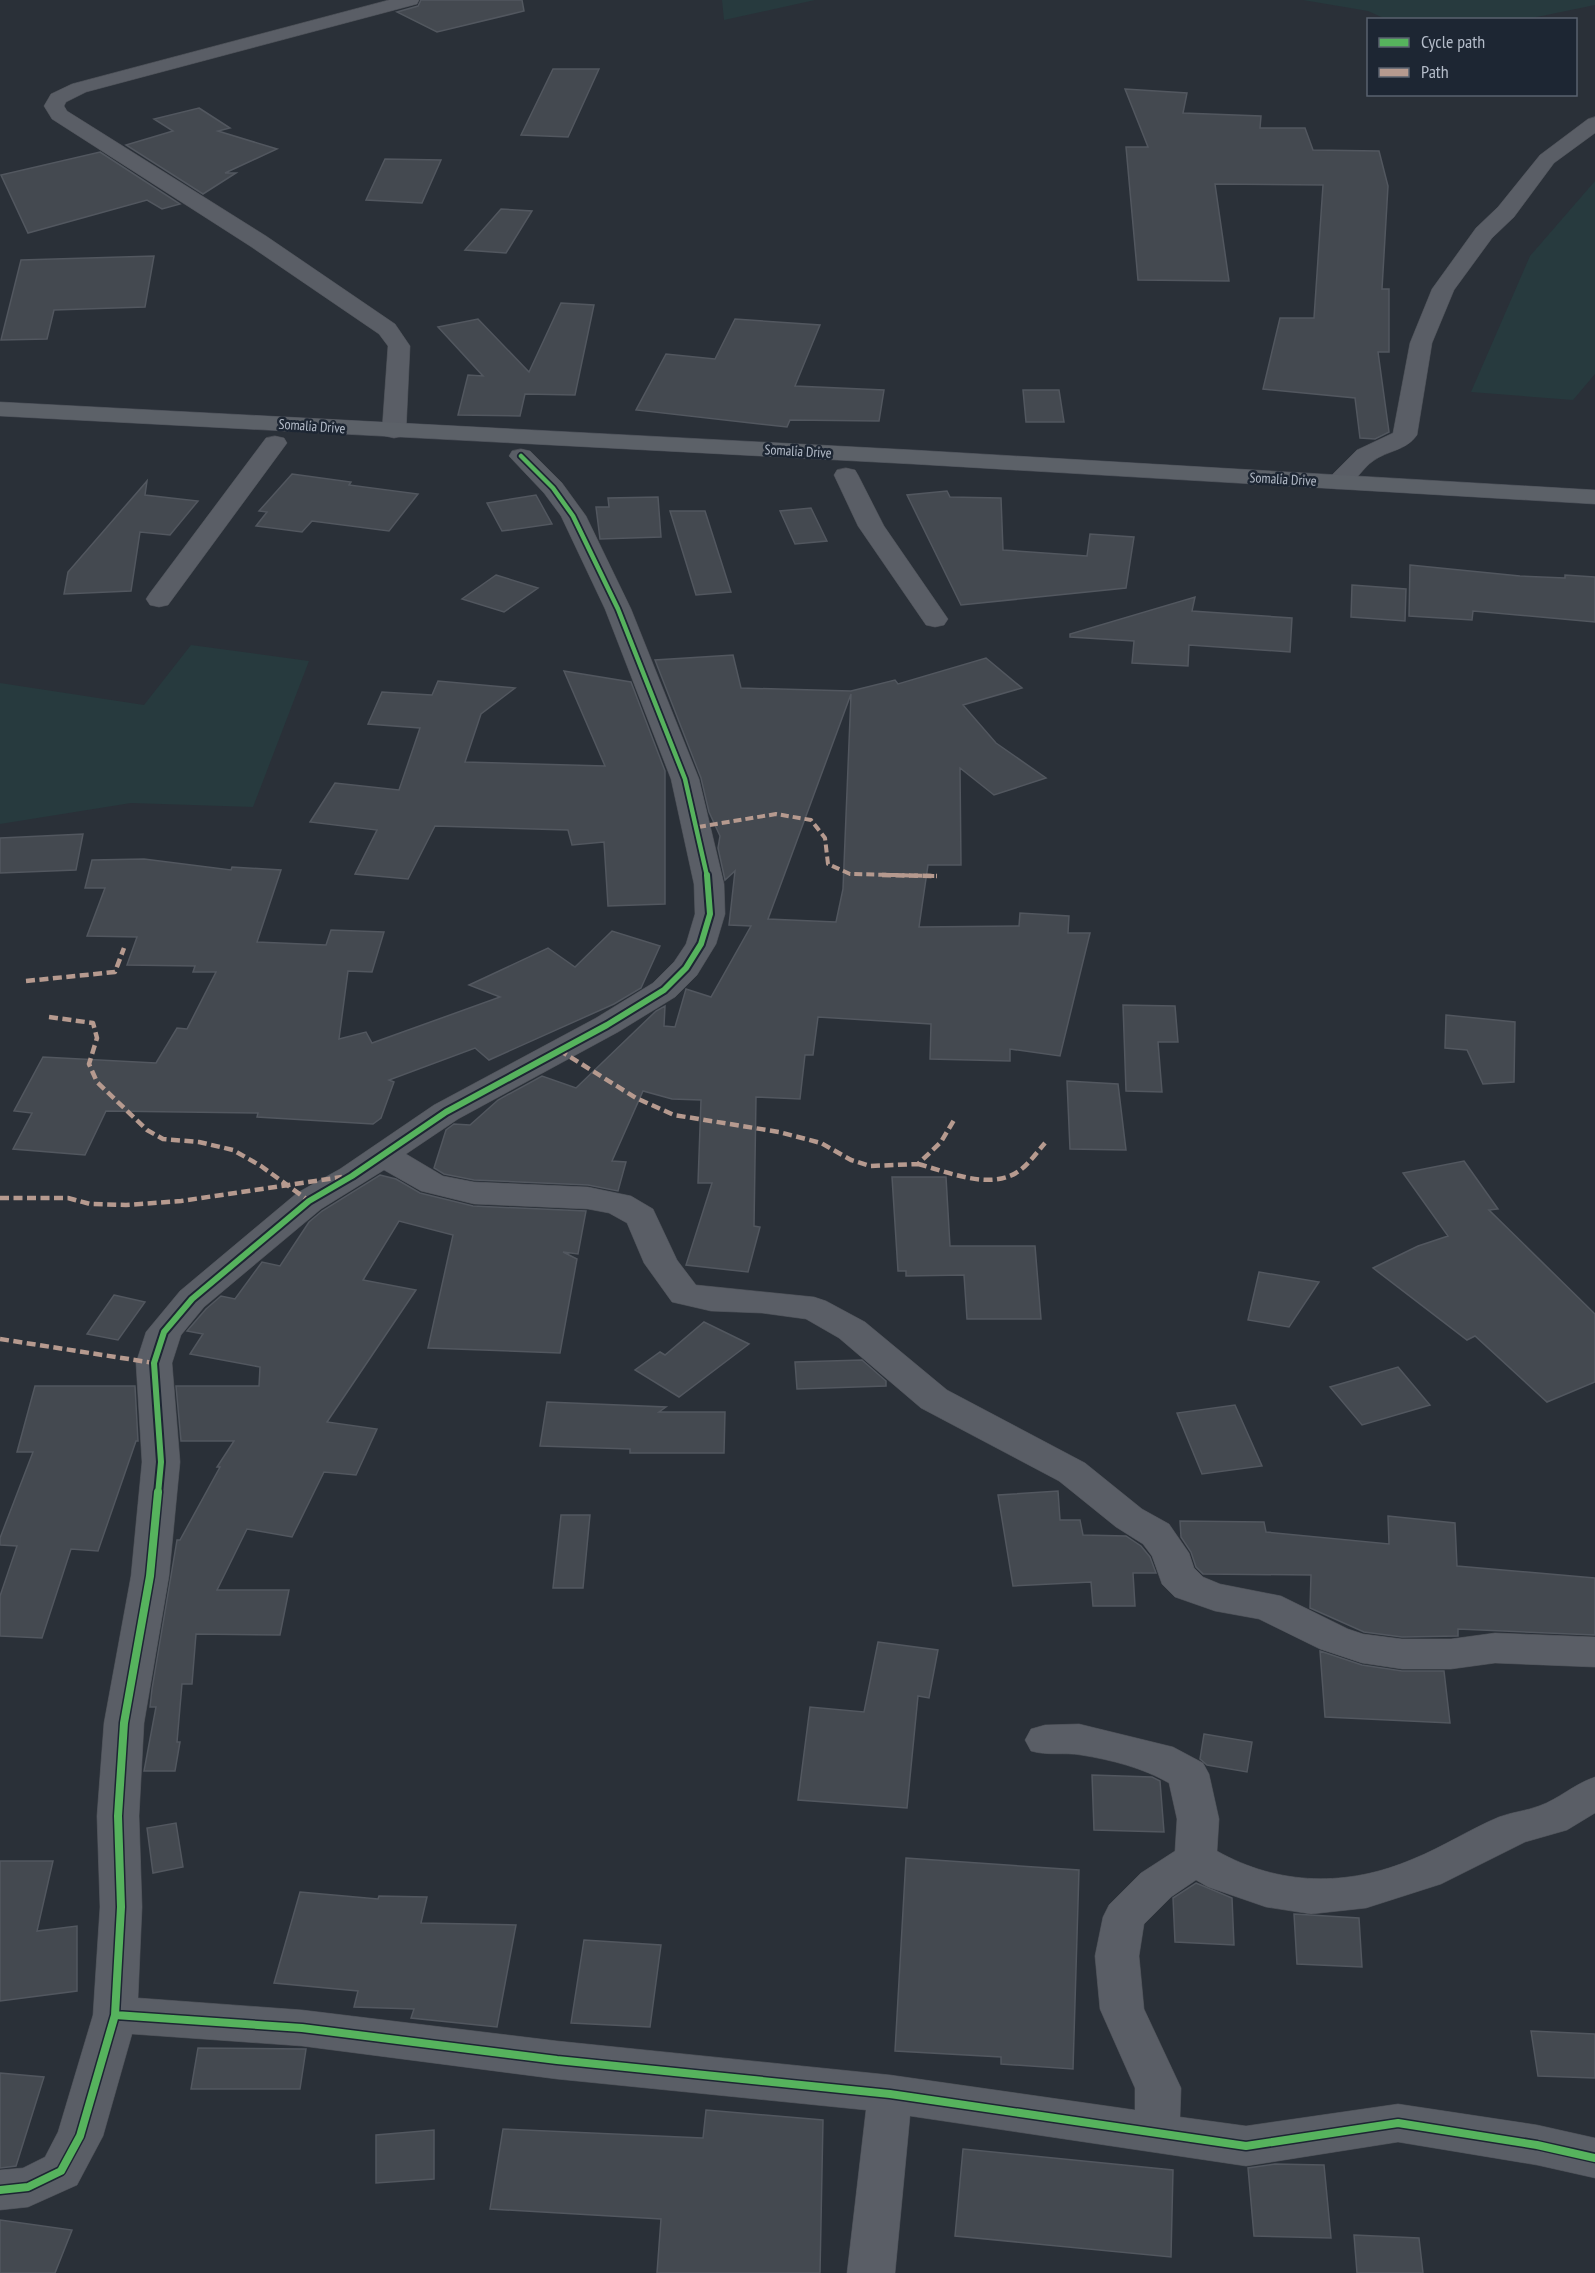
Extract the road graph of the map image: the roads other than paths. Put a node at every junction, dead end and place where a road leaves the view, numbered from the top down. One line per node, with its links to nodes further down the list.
1 (410, 0): 5 (street)
2 (1595, 123): 9 (street)
3 (0, 409): 5 (main road, Somalia Drive)
4 (0, 431): 6 (main road, Somalia Drive)
5 (394, 431): 9 (main road, Somalia Drive)
6 (275, 443): 7 (main road, Somalia Drive); 12 (street)
7 (521, 456): 8 (main road, Somalia Drive); 14 (street)
8 (846, 475): 11 (main road, Somalia Drive); 13 (street)
9 (1337, 482): 10 (main road, Somalia Drive)
10 (1595, 497)
11 (1595, 518)
12 (159, 599)
13 (935, 619)
14 (383, 1155): 15 (street); 19 (street)
15 (1595, 1652)
16 (1045, 1740): 18 (street)
17 (1595, 1793): 18 (street)
18 (1194, 1859): 21 (street)
19 (115, 2015): 20 (street); 23 (street)
20 (890, 2094): 21 (street); 24 (street)
21 (1157, 2133): 22 (street)
22 (1595, 2158)
23 (0, 2190)
24 (871, 2273)

